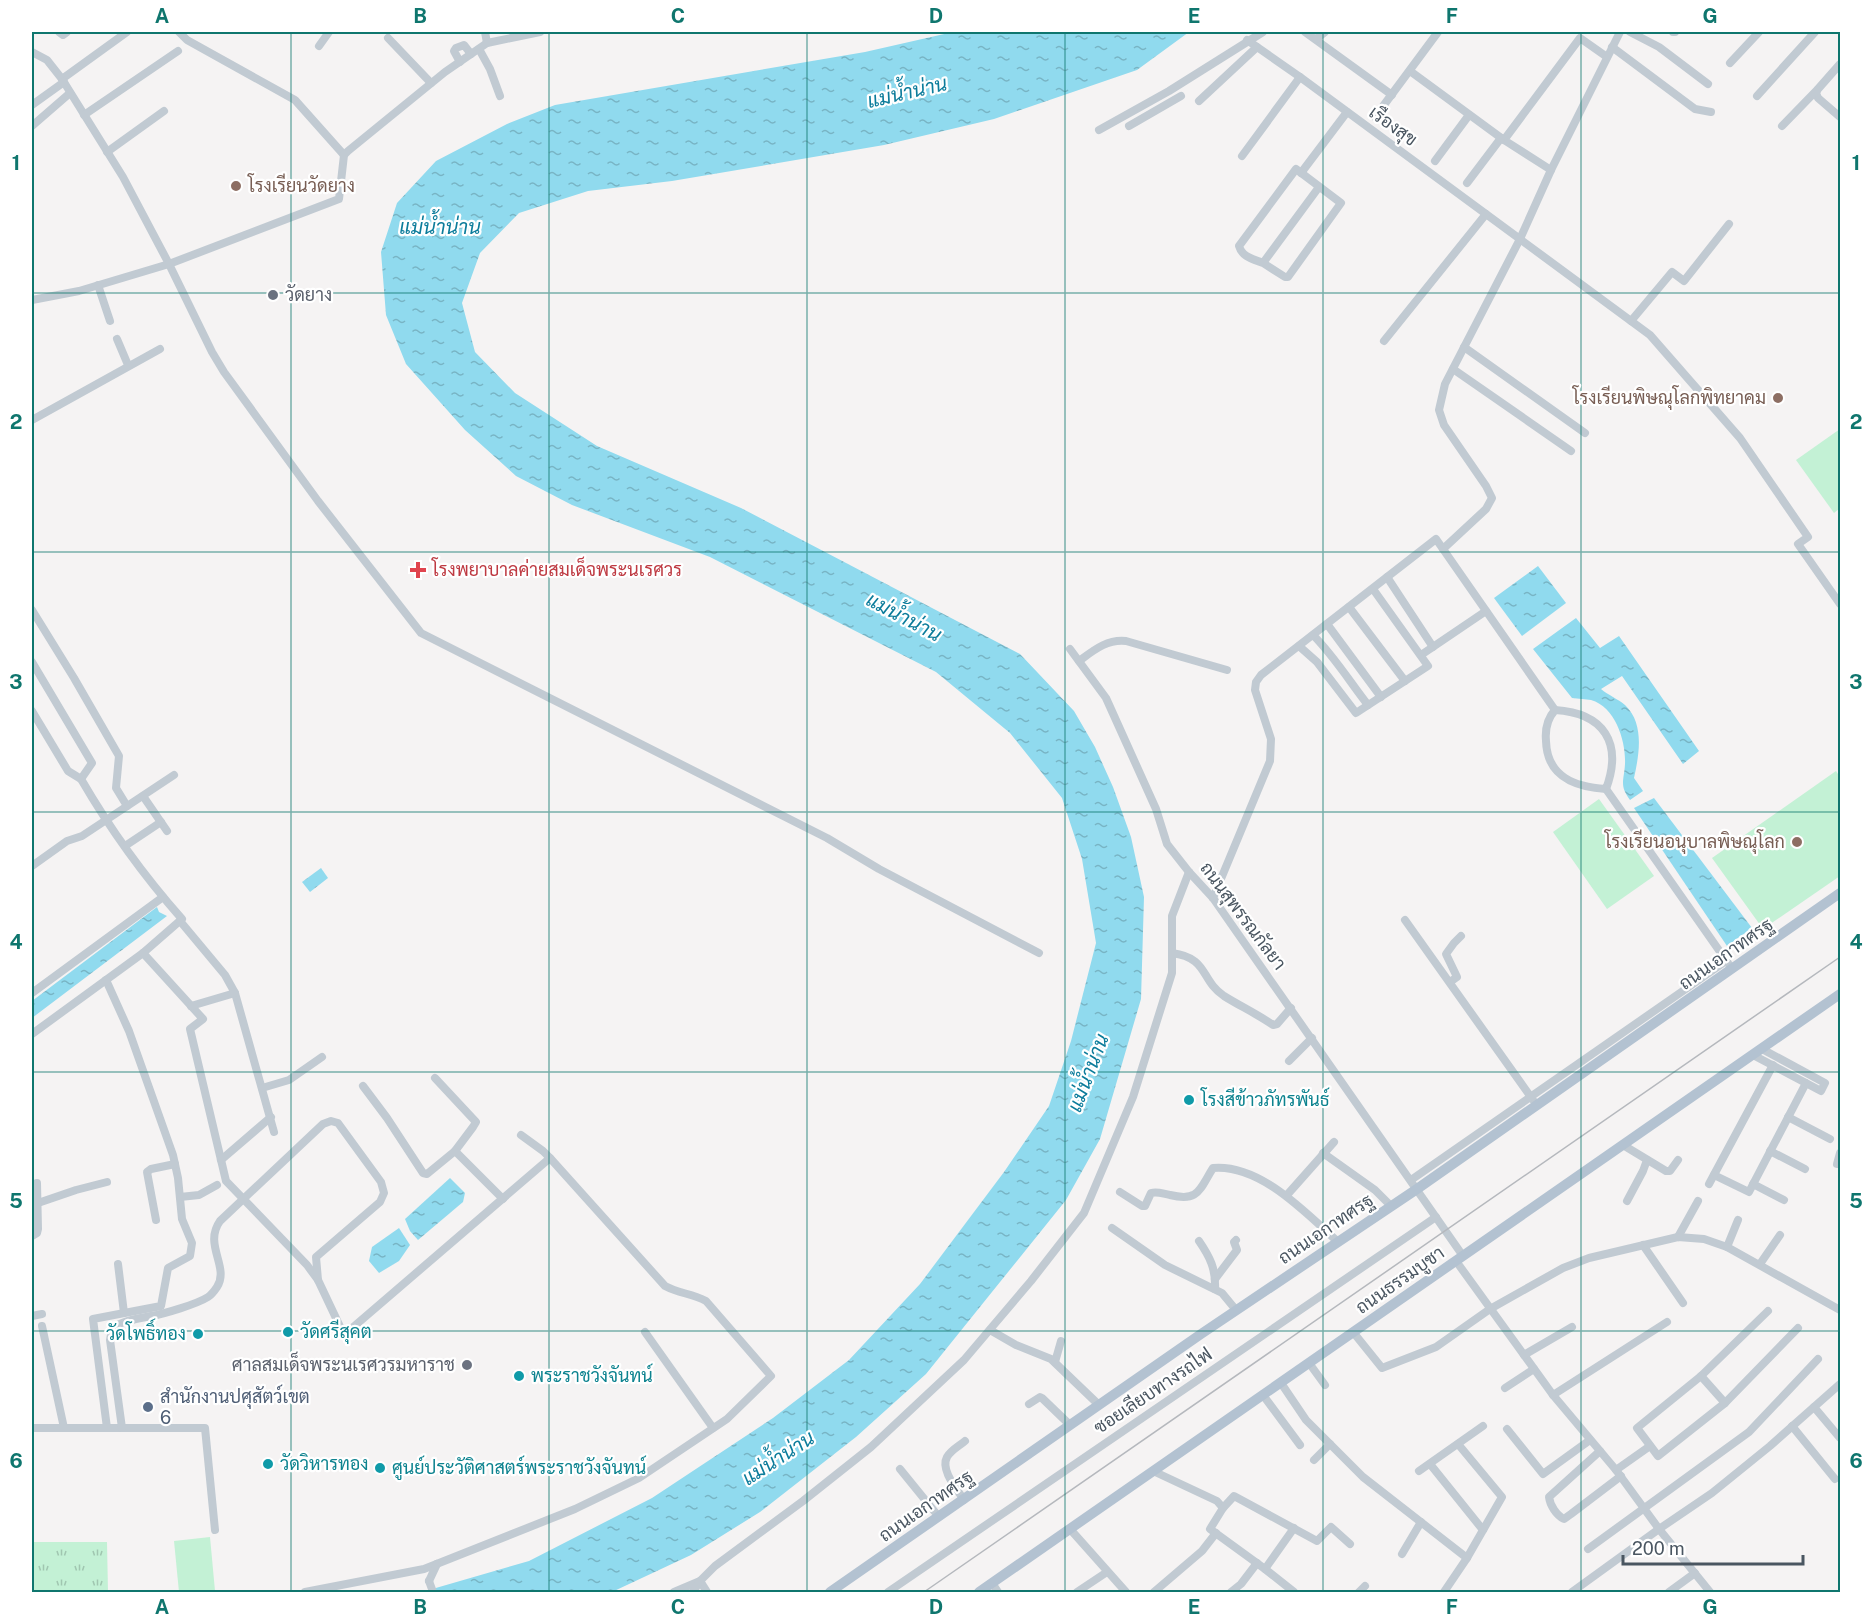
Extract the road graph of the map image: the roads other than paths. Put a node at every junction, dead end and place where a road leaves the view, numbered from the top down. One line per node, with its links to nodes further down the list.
1 (59, 32): 2 (street)
2 (67, 32)
3 (127, 32): 33 (street)
4 (178, 32): 59 (street)
5 (329, 32): 21 (street)
6 (485, 32): 20 (street)
7 (540, 32): 20 (street)
8 (1263, 32): 19 (street)
9 (1305, 32): 18 (street)
10 (1326, 32): 18 (street)
11 (1438, 32): 31 (street)
12 (1620, 32): 22 (street)
13 (1630, 32): 35 (street)
14 (1759, 32): 29 (street)
15 (1815, 32): 42 (street)
16 (1582, 35): 27 (street); 57 (street)
17 (388, 38): 34 (street)
18 (1316, 39): 38 (street)
19 (1247, 40): 23 (street, เรืองสุข); 39 (street)
20 (487, 43): 25 (street)
21 (319, 46)
22 (1612, 47): 27 (street); 48 (street)
23 (1257, 48): 32 (street, เรืองสุข); 43 (street)
24 (178, 51): 49 (street)
25 (475, 51): 28 (street); 28 (street); 40 (street)
26 (32, 52): 33 (street)
27 (1607, 57): 62 (street)
28 (460, 62): 34 (street)
29 (1730, 63)
30 (1840, 64): 36 (street)
31 (1410, 71): 38 (street); 50 (street)
32 (1300, 77): 47 (street, เรืองสุข); 60 (street)
33 (63, 81): 37 (street); 44 (street)
34 (431, 83): 59 (street)
35 (1708, 84)
36 (1818, 89): 52 (street); 55 (street)
37 (70, 93): 49 (street); 53 (street)
38 (1392, 94): 51 (street)
39 (1162, 95): 45 (street); 56 (street)
40 (500, 96)
41 (1181, 96): 45 (street)
42 (1757, 96)
43 (1199, 101)
44 (32, 105)
45 (1167, 105): 54 (street)
46 (164, 111): 58 (street)
47 (1347, 112): 63 (street); 66 (street, เรืองสุข)
48 (1711, 112)
49 (84, 115): 58 (street)
50 (1469, 115): 57 (street); 61 (street)
51 (1375, 117)
52 (1840, 117)
53 (32, 126)
54 (1129, 126)
55 (1782, 126)
56 (1099, 130)
57 (1502, 139): 62 (street); 64 (street)
58 (107, 152): 70 (street)
59 (344, 155): 70 (street)
60 (1242, 156)
61 (1436, 161)
62 (1551, 170): 68 (street)
63 (1301, 173): 65 (street); 69 (street)
64 (1467, 183)
65 (1319, 187): 69 (street); 69 (street)
66 (1486, 214): 68 (street, เรืองสุข); 76 (street)
67 (1729, 225): 74 (street)
68 (1520, 239): 74 (street, เรืองสุข); 77 (street)
69 (1263, 263)
70 (169, 264): 71 (street); 123 (street)
71 (98, 285): 72 (street); 73 (street)
72 (32, 300)
73 (110, 321)
74 (1631, 321): 87 (street, เรืองสุข)
75 (117, 339): 79 (street)
76 (1384, 341)
77 (1464, 347): 80 (street); 82 (street)
78 (160, 349): 79 (street)
79 (128, 365): 81 (street)
80 (1453, 369): 83 (street); 84 (street)
81 (32, 420)
82 (1585, 433)
83 (1571, 451)
84 (1443, 549): 85 (street); 90 (street)
85 (1387, 577): 86 (street); 94 (street)
86 (1372, 589): 88 (street); 96 (street)
87 (1840, 604)
88 (1349, 607): 91 (street); 100 (street)
89 (32, 610): 109 (street)
90 (1486, 611): 94 (street); 103 (street)
91 (1327, 624): 92 (street); 101 (street)
92 (1313, 635): 93 (street); 102 (street)
93 (1299, 646): 102 (street); 118 (street)
94 (1433, 647): 96 (street)
95 (1070, 649): 97 (street, ถนนสุพรรณกัลยา)
96 (1421, 655): 100 (street)
97 (1079, 661): 99 (street); 115 (street, ถนนสุพรรณกัลยา)
98 (32, 662): 106 (street)
99 (1227, 670)
100 (1405, 681): 101 (street)
101 (1381, 697): 102 (street)
102 (1368, 705)
103 (1555, 710): 107 (street); 107 (street)
104 (32, 711): 106 (street)
105 (174, 776): 108 (street)
106 (81, 779): 110 (street)
107 (1606, 789): 125 (street)
108 (143, 796): 109 (street); 111 (street)
109 (127, 806): 110 (street)
110 (105, 821): 113 (street); 114 (street)
111 (161, 822): 112 (street); 113 (street)
112 (167, 831)
113 (124, 846): 117 (street)
114 (32, 866)
115 (1189, 872): 118 (street, ถนนสุพรรณกัลยา); 124 (street)
116 (1840, 893): 125 (main road, ถนนเอกาทศรฐ)
117 (163, 897): 119 (street); 128 (street)
118 (1213, 898): 132 (street, ถนนสุพรรณกัลยา)
119 (181, 920): 122 (street); 129 (street)
120 (1405, 920): 127 (street)
121 (1461, 936): 127 (street)
122 (143, 953): 126 (street); 131 (street)
123 (1039, 953)
124 (1172, 953): 132 (street); 209 (street)
125 (1730, 965): 143 (main road, ถนนเอกาทศรฐ)
126 (106, 980): 133 (street); 159 (street)
127 (1450, 982): 143 (street)
128 (32, 993)
129 (234, 993): 131 (street); 142 (street)
130 (1840, 994): 135 (main road, ถนนธรรมบูชา)
131 (191, 1006): 156 (street)
132 (1291, 1008): 134 (street, ถนนสุพรรณกัลยา)
133 (32, 1034)
134 (1312, 1038): 137 (street); 165 (street, ถนนสุพรรณกัลยา)
135 (1757, 1052): 138 (street); 140 (street); 150 (main road, ถนนธรรมบูชา)
136 (322, 1057): 142 (street)
137 (1289, 1061)
138 (1773, 1065): 140 (street); 162 (street)
139 (435, 1078): 151 (street)
140 (1806, 1083): 145 (street)
141 (363, 1086): 151 (street)
142 (262, 1088): 144 (street)
143 (1534, 1101): 165 (main road, ถนนเอกาทศรฐ)
144 (271, 1117): 146 (street); 156 (street)
145 (1788, 1117): 148 (street); 152 (street)
146 (274, 1132)
147 (521, 1136): 155 (street)
148 (1830, 1139)
149 (1334, 1142): 153 (street)
150 (1623, 1145): 157 (street); 191 (main road, ถนนธรรมบูชา)
151 (455, 1151): 173 (street)
152 (1770, 1151): 161 (street); 167 (street)
153 (1323, 1153): 170 (street); 178 (street)
154 (1840, 1153): 160 (street)
155 (550, 1158): 173 (street); 236 (street)
156 (221, 1160): 172 (street)
157 (1647, 1160): 158 (street); 175 (street)
158 (1678, 1160)
159 (175, 1164): 171 (street); 180 (street)
160 (1837, 1164)
161 (1805, 1169)
162 (1714, 1175): 166 (street); 167 (street)
163 (107, 1182): 177 (street)
164 (37, 1183): 177 (street)
165 (1414, 1184): 178 (main road, ถนนเอกาทศรฐ); 179 (street, ถนนสุพรรณกัลยา)
166 (1709, 1184)
167 (1753, 1184): 174 (street)
168 (217, 1185): 171 (street)
169 (1120, 1192): 170 (street)
170 (1287, 1195): 188 (street)
171 (180, 1197): 202 (street)
172 (244, 1199): 195 (street); 195 (street); 235 (street)
173 (503, 1199): 195 (street)
174 (1784, 1200)
175 (1626, 1201)
176 (1698, 1201): 185 (street)
177 (38, 1203): 184 (street)
178 (1391, 1206): 188 (main road, ถนนเอกาทศรฐ)
179 (1436, 1217): 191 (street, ถนนสุพรรณกัลยา); 285 (street, ซอยเลียบทางรถไฟ)
180 (156, 1220)
181 (1738, 1220): 190 (street)
182 (1112, 1228): 196 (street)
183 (1780, 1235): 193 (street)
184 (32, 1236)
185 (1678, 1237): 189 (street); 190 (street)
186 (1236, 1240): 194 (street)
187 (1199, 1241): 194 (street)
188 (1338, 1241): 200 (main road, ถนนเอกาทศรฐ)
189 (1643, 1245): 197 (street); 199 (street)
190 (1727, 1247): 193 (street)
191 (1459, 1259): 199 (street, ถนนสุพรรณกัลยา); 211 (main road, ถนนธรรมบูชา)
192 (118, 1264): 202 (street)
193 (1760, 1264): 198 (street)
194 (1215, 1279): 196 (street)
195 (318, 1281)
196 (1215, 1289): 200 (street)
197 (1683, 1303)
198 (1839, 1306)
199 (1490, 1309): 211 (street); 213 (street, ถนนสุพรรณกัลยา)
200 (1236, 1310): 227 (main road, ถนนเอกาทศรฐ)
201 (1768, 1311): 218 (street)
202 (124, 1312): 234 (street)
203 (42, 1314): 204 (street)
204 (32, 1316)
205 (1667, 1322): 224 (street)
206 (42, 1326): 233 (street)
207 (1572, 1327): 213 (street)
208 (1798, 1328): 225 (street)
209 (990, 1330): 215 (street); 275 (street)
210 (645, 1332): 236 (street)
211 (1353, 1332): 216 (main road, ถนนธรรมบูชา)
212 (1061, 1341): 215 (street)
213 (1524, 1355): 217 (street, ถนนสุพรรณกัลยา)
214 (1818, 1359): 255 (street)
215 (1055, 1362): 227 (street)
216 (1309, 1363): 219 (main road, ถนนธรรมบูชา); 221 (street)
217 (1534, 1369): 222 (street); 224 (street, ถนนสุพรรณกัลยา)
218 (1701, 1376): 225 (street); 244 (street)
219 (1281, 1383): 223 (main road, ถนนธรรมบูชา); 241 (street)
220 (1840, 1384): 228 (street)
221 (1325, 1385)
222 (1504, 1388)
223 (1263, 1395): 243 (street); 250 (main road, ถนนธรรมบูชา)
224 (1553, 1395): 239 (street, ถนนสุพรรณกัลยา)
225 (1725, 1403): 244 (street)
226 (1029, 1404): 229 (street)
227 (1099, 1405): 229 (main road, ถนนเอกาทศรฐ)
228 (1814, 1407): 231 (street); 238 (street)
229 (1070, 1425): 253 (main road, ถนนเอกาทศรฐ)
230 (1483, 1426): 242 (street)
231 (1792, 1426): 252 (street); 259 (street)
232 (32, 1428): 233 (street)
233 (64, 1428): 234 (street)
234 (107, 1428): 235 (street)
235 (122, 1428): 261 (street)
236 (713, 1428): 269 (street)
237 (1507, 1429): 239 (street)
238 (1840, 1438)
239 (1590, 1440): 245 (street, ถนนสุพรรณกัลยา)
240 (965, 1441): 253 (street)
241 (1330, 1444): 246 (street); 257 (street)
242 (1458, 1444): 247 (street); 262 (street)
243 (1300, 1446)
244 (1650, 1446): 251 (street)
245 (1600, 1451): 251 (street, ถนนสุพรรณกัลยา); 251 (street)
246 (1314, 1460)
247 (1430, 1464): 249 (street); 262 (street)
248 (900, 1469): 256 (street)
249 (1419, 1471)
250 (1153, 1472): 254 (street); 260 (main road, ถนนธรรมบูชา)
251 (1618, 1473): 255 (street, ถนนสุพรรณกัลยา)
252 (1835, 1479)
253 (964, 1500): 256 (main road, ถนนเอกาทศรฐ)
254 (1223, 1508): 258 (street); 263 (street)
255 (1645, 1508): 259 (street, ถนนสุพรรณกัลยา); 265 (street)
256 (939, 1517): 284 (main road, ถนนเอกาทศรฐ)
257 (1420, 1522): 266 (street); 267 (street)
258 (1294, 1528): 264 (street); 270 (street)
259 (1659, 1528): 273 (street, ถนนสุพรรณกัลยา); 292 (street)
260 (1070, 1529): 272 (street); 276 (main road, ถนนธรรมบูชา)
261 (215, 1530)
262 (1483, 1530): 267 (street)
263 (1216, 1533): 268 (street); 289 (street)
264 (1350, 1544)
265 (1588, 1550)
266 (1402, 1554)
267 (1467, 1558): 291 (street)
268 (1257, 1563): 270 (street); 290 (street)
269 (437, 1564): 271 (street); 274 (street)
270 (1265, 1569): 277 (street)
271 (416, 1571): 274 (street); 279 (street)
272 (1107, 1572): 287 (street); 288 (street)
273 (1695, 1573): 278 (street, ถนนสุพรรณกัลยา); 293 (street)
274 (429, 1581): 280 (street)
275 (699, 1581): 281 (street); 282 (street); 283 (street)
276 (995, 1588): 286 (main road, ถนนธรรมบูชา)
277 (1287, 1591)
278 (1713, 1592)
279 (306, 1593)
280 (432, 1593)
281 (674, 1593)
282 (693, 1593)
283 (707, 1593)
284 (830, 1593)
285 (888, 1593)
286 (978, 1593)
287 (1077, 1593)
288 (1126, 1593)
289 (1154, 1593)
290 (1231, 1593)
291 (1444, 1593)
292 (1572, 1593)
293 (1669, 1593)

